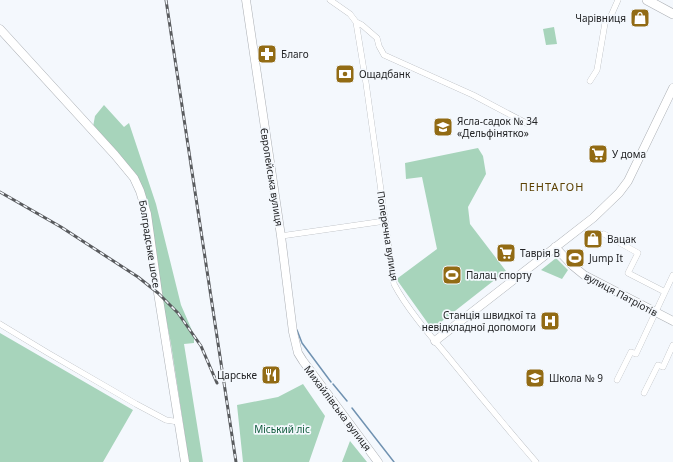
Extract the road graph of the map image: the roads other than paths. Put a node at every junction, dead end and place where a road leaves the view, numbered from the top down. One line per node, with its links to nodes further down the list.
1 (246, 0): 13 (main road, Європейська вулиця)
2 (330, 0): 6 (street)
3 (618, 0): 8 (street)
4 (647, 0): 5 (main road)
5 (673, 14)
6 (356, 22): 10 (street); 11 (street, Поперечна вулиця)
7 (0, 29): 25 (main road, Болградське шосе)
8 (590, 81)
9 (673, 88): 14 (main road)
10 (526, 123)
11 (385, 221): 13 (street); 20 (street, Поперечна вулиця)
12 (604, 234): 16 (street)
13 (281, 236): 22 (main road, Європейська вулиця)
14 (555, 247): 17 (main road, вулиця Патріотів); 20 (main road)
15 (673, 275): 16 (street)
16 (665, 292): 17 (street)
17 (655, 312): 18 (main road, вулиця Патріотів); 23 (street)
18 (673, 321)
19 (0, 324): 25 (street)
20 (435, 341): 28 (street, Поперечна вулиця)
21 (673, 344): 24 (street)
22 (298, 353): 27 (main road, Михайлівська вулиця)
23 (617, 380)
24 (644, 394)
25 (179, 422): 26 (main road, Болградське шосе)
26 (185, 462)
27 (378, 462)
28 (536, 462)

